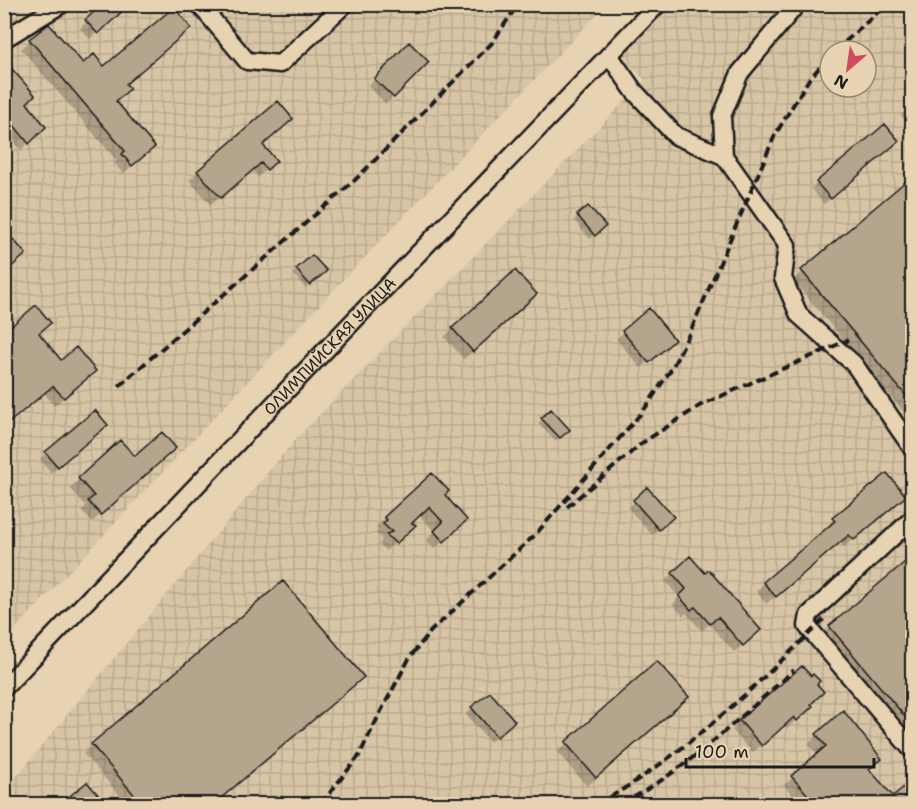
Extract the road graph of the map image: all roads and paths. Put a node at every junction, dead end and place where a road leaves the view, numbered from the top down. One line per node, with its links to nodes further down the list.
1 (62, 4): 6 (street)
2 (199, 4): 3 (street)
3 (345, 4)
4 (658, 4): 7 (street, ОЛИМПИЙСКАЯ УЛИЦА)
5 (797, 4): 8 (street)
6 (4, 39)
7 (609, 55): 8 (street); 11 (street, ОЛИМПИЙСКАЯ УЛИЦА)
8 (724, 156): 9 (street)
9 (912, 448)
10 (912, 519): 12 (street)
11 (4, 688)
12 (912, 750)

